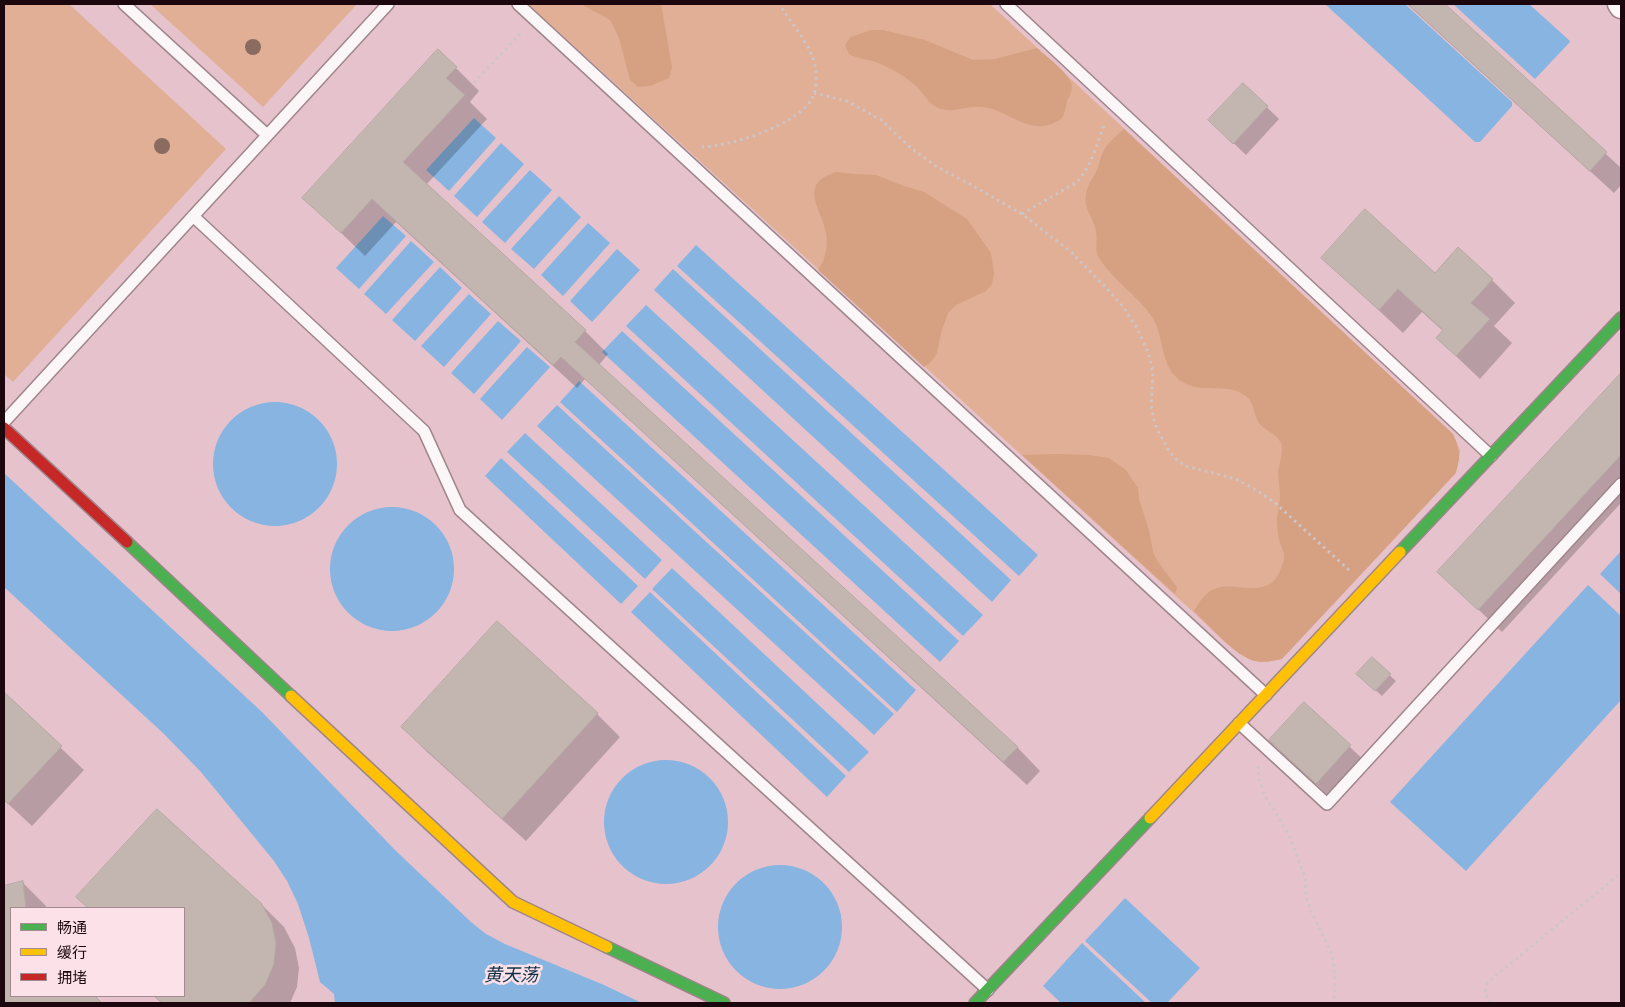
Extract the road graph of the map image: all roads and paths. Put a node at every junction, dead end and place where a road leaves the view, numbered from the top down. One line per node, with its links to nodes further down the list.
1 (124, 4): 10 (lane)
2 (388, 4): 10 (lane)
3 (518, 4): 6 (lane)
4 (779, 4): 8 (path)
5 (1006, 4): 9 (lane)
6 (534, 18): 7 (path); 11 (lane)
7 (474, 83)
8 (814, 93): 11 (path); 12 (path)
9 (1113, 103): 12 (path); 17 (lane)
10 (267, 135): 13 (lane)
11 (675, 148): 20 (lane)
12 (1022, 214): 19 (path)
13 (194, 216): 15 (lane); 24 (lane)
14 (1621, 318): 17 (street)
15 (4, 422)
16 (4, 428): 25 (street)
17 (1491, 456): 19 (street)
18 (1621, 484): 22 (lane)
19 (1368, 587): 20 (street)
20 (1266, 695): 21 (street)
21 (1239, 723): 22 (lane); 24 (street)
22 (1258, 741): 27 (path)
23 (1621, 873): 28 (path)
24 (988, 990): 26 (street)
25 (724, 1003)
26 (975, 1003)
27 (1332, 1003)
28 (1491, 1003)

